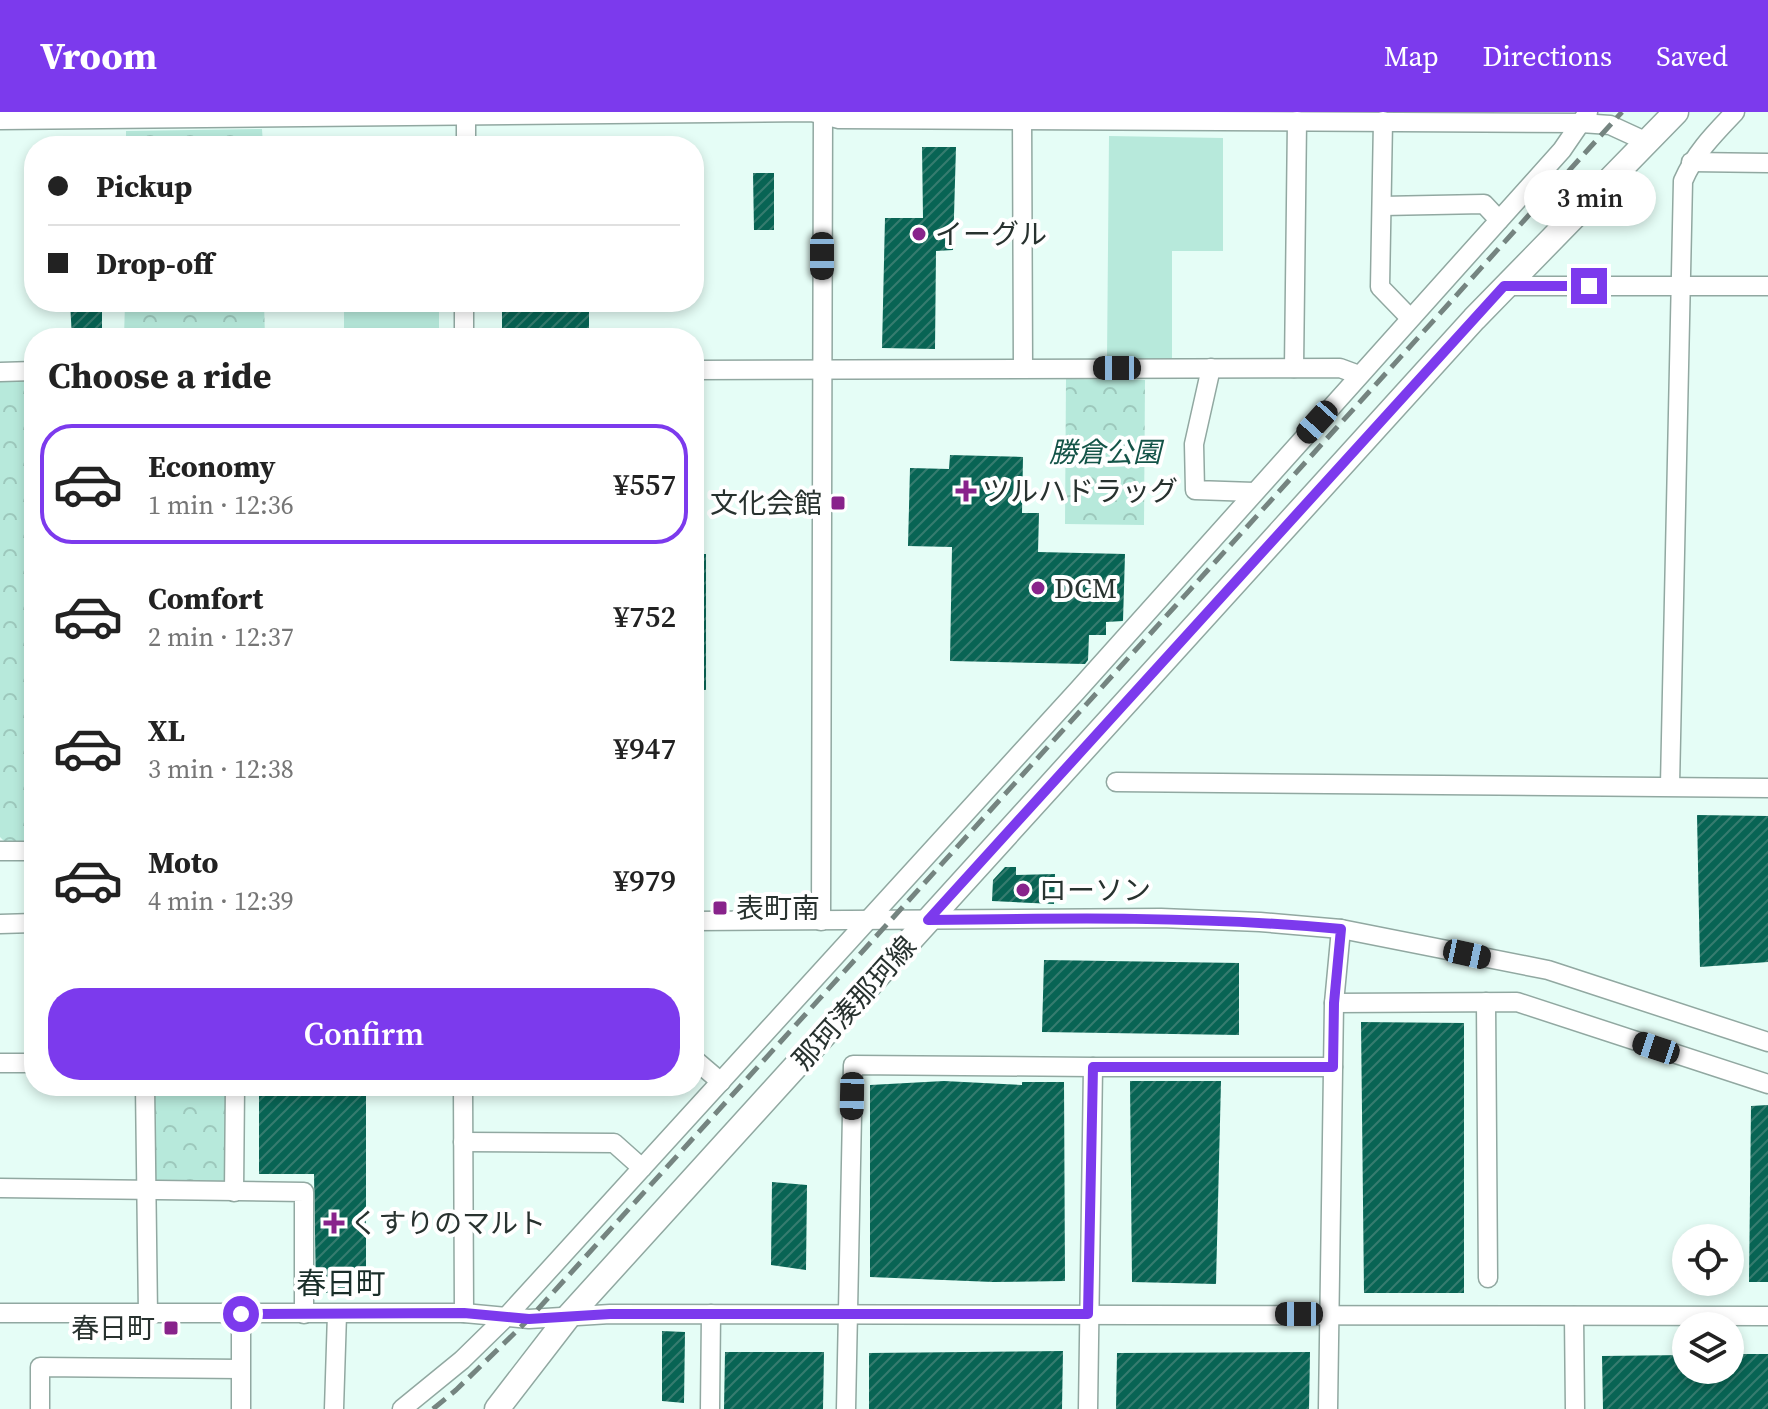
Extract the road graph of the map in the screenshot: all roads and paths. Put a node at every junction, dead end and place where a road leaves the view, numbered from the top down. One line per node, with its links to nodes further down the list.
1 (1676, 112): 15 (main road, 那珂湊那珂線)
2 (1735, 112): 16 (street)
3 (576, 113): 4 (street); 5 (street)
4 (823, 113): 6 (street); 28 (street)
5 (466, 114): 11 (street); 14 (street)
6 (1022, 116): 7 (street); 24 (street)
7 (1134, 116): 8 (street)
8 (1244, 116): 12 (street)
9 (1509, 117): 10 (street); 13 (street)
10 (1585, 117): 15 (street); 19 (street)
11 (0, 120)
12 (1297, 121): 13 (street); 26 (street)
13 (1383, 121): 18 (street)
14 (466, 136)
15 (1647, 142): 20 (main road, 那珂湊那珂線)
16 (1691, 162): 17 (street); 21 (street)
17 (1768, 163)
18 (1382, 206): 19 (street); 23 (street)
19 (1499, 220): 23 (street)
20 (1504, 286): 21 (street); 38 (main road, 那珂湊那珂線)
21 (1679, 286): 22 (street); 34 (street)
22 (1768, 286)
23 (1410, 318): 31 (street)
24 (1023, 368): 25 (street); 28 (street)
25 (1211, 368): 26 (street); 32 (street)
26 (1294, 368): 31 (street)
27 (704, 370): 28 (street)
28 (822, 370): 40 (street)
29 (24, 371): 30 (street)
30 (0, 372)
31 (1359, 375): 32 (street)
32 (1254, 492): 41 (street)
33 (1116, 782): 34 (street)
34 (1670, 785): 35 (street)
35 (1768, 788)
36 (0, 851): 37 (street)
37 (24, 851)
38 (928, 920): 41 (street); 44 (street); 77 (main road, 那珂湊那珂線)
39 (704, 921): 40 (street)
40 (821, 921): 41 (street)
41 (865, 921): 53 (street)
42 (24, 923): 43 (street)
43 (0, 924)
44 (1341, 929): 46 (street); 47 (street)
45 (1486, 1002): 46 (street); 54 (street); 63 (street)
46 (1334, 1003): 51 (street)
47 (1768, 1042)
48 (0, 1063): 49 (street)
49 (24, 1063)
50 (1093, 1067): 51 (street); 70 (street); 71 (street)
51 (1333, 1067): 72 (street)
52 (704, 1068): 53 (street)
53 (721, 1082): 59 (street)
54 (1768, 1084)
55 (145, 1096): 61 (street)
56 (235, 1096): 62 (street)
57 (463, 1096): 58 (street)
58 (463, 1142): 59 (street); 65 (street)
59 (642, 1168): 74 (street)
60 (0, 1188): 61 (street)
61 (145, 1191): 62 (street); 73 (street)
62 (234, 1192): 67 (street)
63 (1488, 1278)
64 (0, 1313): 73 (street)
65 (464, 1313): 68 (street); 74 (street)
66 (241, 1314): 67 (street); 73 (street); 78 (street)
67 (304, 1314): 68 (street)
68 (337, 1314): 81 (street)
69 (711, 1314): 70 (street); 77 (street); 84 (street)
70 (846, 1314): 71 (street); 85 (street)
71 (1088, 1314): 72 (street); 86 (street)
72 (1329, 1314): 75 (street); 87 (street)
73 (148, 1315)
74 (507, 1316): 77 (street); 82 (street)
75 (1574, 1316): 76 (street); 88 (street)
76 (1768, 1316)
77 (568, 1317): 83 (main road, 那珂湊那珂線)
78 (240, 1369): 79 (street); 80 (street)
79 (40, 1409)
80 (241, 1409)
81 (334, 1409)
82 (402, 1409)
83 (497, 1409)
84 (710, 1409)
85 (846, 1409)
86 (1088, 1409)
87 (1328, 1409)
88 (1575, 1409)

